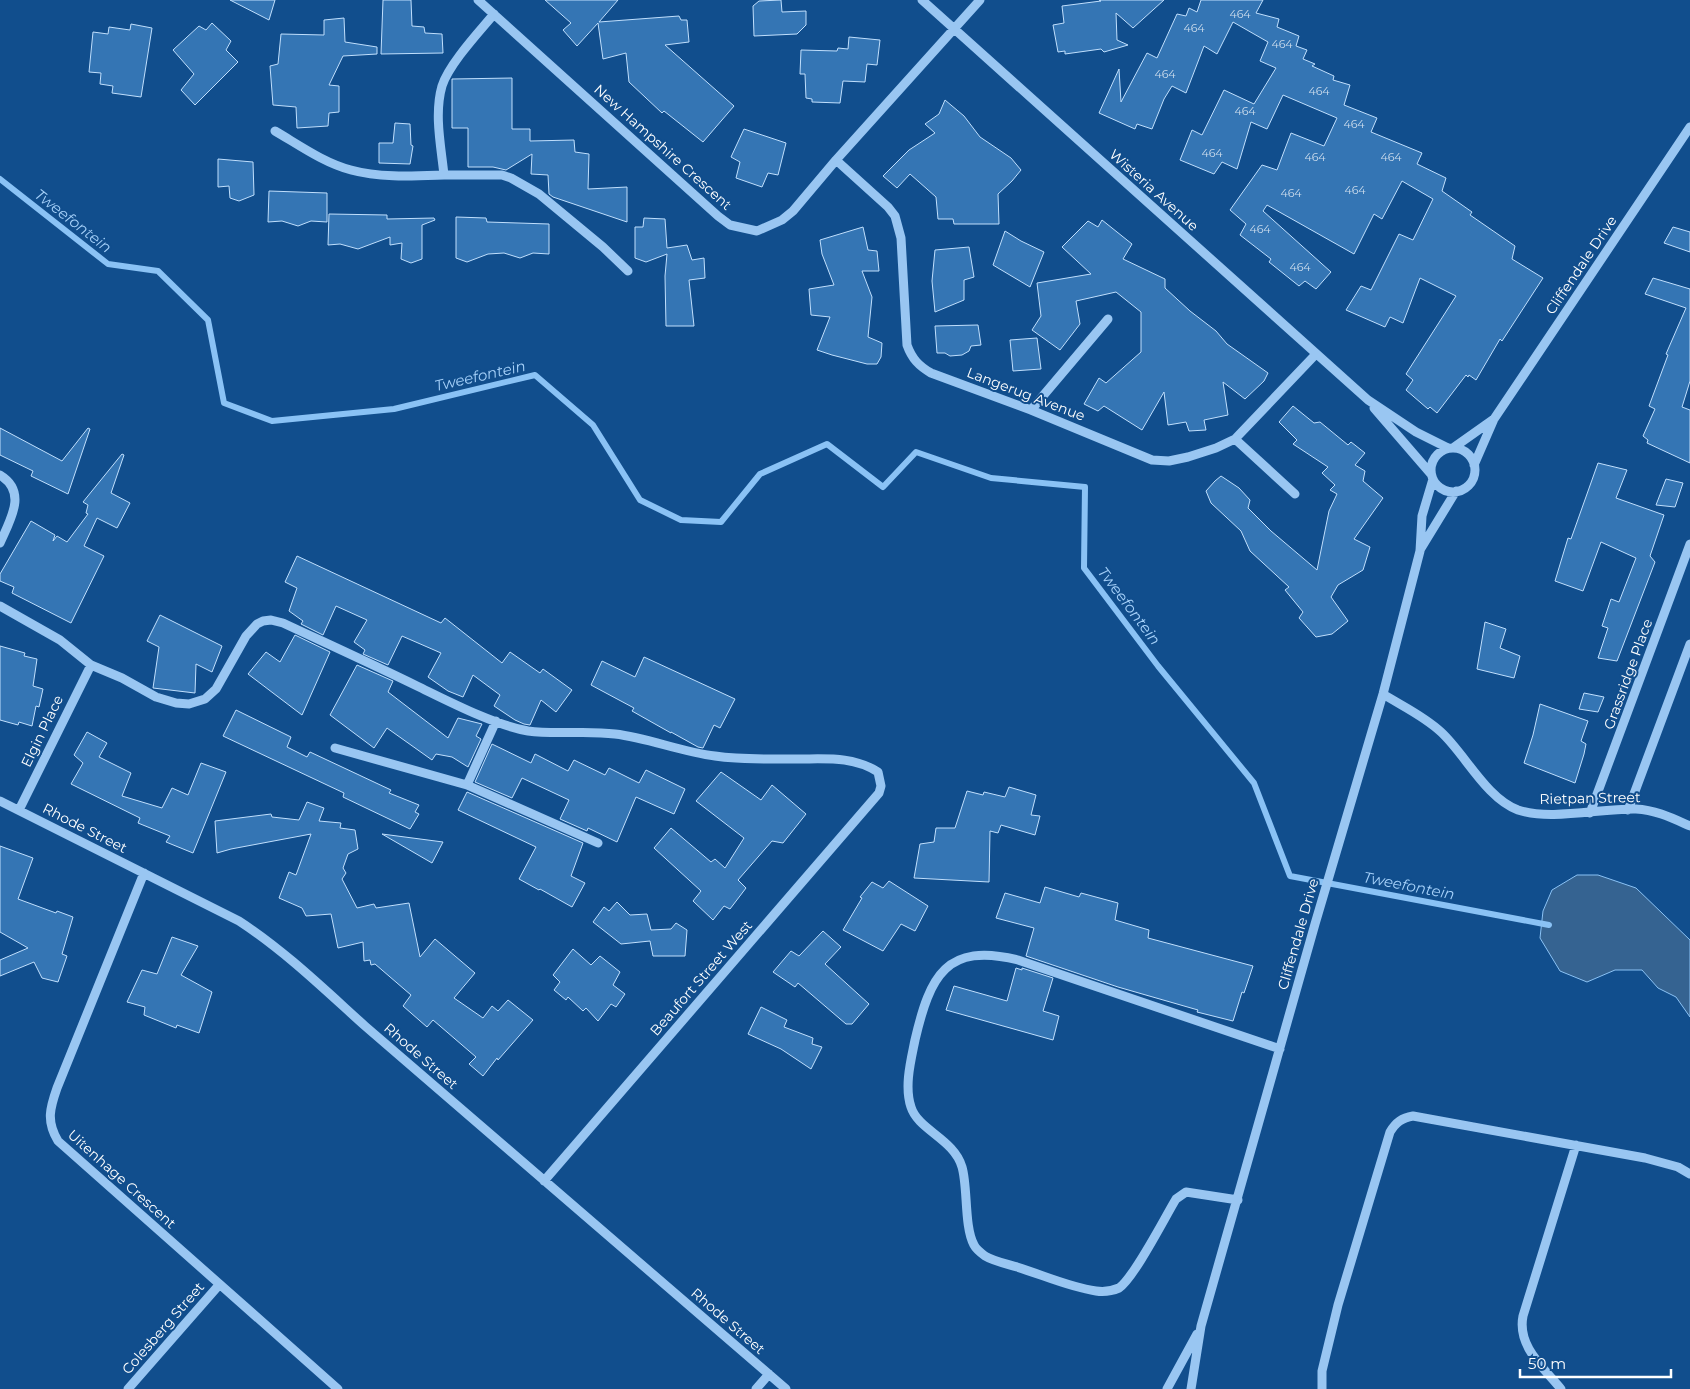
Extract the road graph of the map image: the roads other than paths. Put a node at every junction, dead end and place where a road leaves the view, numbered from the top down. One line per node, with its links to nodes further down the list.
1 (478, 0): 4 (street, New Hampshire Crescent)
2 (922, 0): 5 (street, Wisteria Avenue)
3 (980, 0): 5 (street, New Hampshire Crescent)
4 (494, 14): 8 (street, New Hampshire Crescent); 9 (street)
5 (954, 29): 8 (street, New Hampshire Crescent); 12 (street, Wisteria Avenue)
6 (1690, 127): 15 (street, Cliffendale Drive)
7 (275, 131): 9 (street)
8 (836, 160): 14 (street, Langerug Avenue)
9 (444, 175): 10 (street)
10 (628, 271)
11 (1108, 319): 14 (street)
12 (1316, 354): 13 (street, Wisteria Avenue); 16 (street, Langerug Avenue)
13 (1368, 400): 17 (street, Wisteria Avenue); 20 (street, Wisteria Avenue)
14 (1032, 410): 16 (street, Langerug Avenue)
15 (1494, 419): 17 (street, Cliffendale Drive); 18 (street, Cliffendale Drive)
16 (1235, 439): 22 (street)
17 (1450, 448): 18 (street); 20 (street)
18 (1474, 465): 21 (street)
19 (0, 475): 23 (street)
20 (1432, 476): 21 (street); 25 (street, Cliffendale Drive)
21 (1456, 491): 25 (street, Cliffendale Drive)
22 (1295, 494)
23 (0, 543)
24 (1690, 544): 36 (street, Grassridge Place)
25 (1420, 551): 29 (street, Cliffendale Drive)
26 (0, 606): 28 (street)
27 (1690, 644): 35 (street)
28 (91, 665): 30 (street); 34 (street, Elgin Place)
29 (1383, 694): 36 (street, Rietpan Street); 40 (street, Cliffendale Drive)
30 (496, 720): 32 (street); 43 (street, Beaufort Street West)
31 (335, 748): 32 (street)
32 (467, 785): 38 (street)
33 (0, 801): 34 (street, Rhode Street)
34 (19, 810): 39 (street, Rhode Street)
35 (1628, 810): 36 (street, Rietpan Street); 37 (street, Rietpan Street)
36 (1590, 813)
37 (1690, 826)
38 (598, 844)
39 (144, 873): 43 (street, Rhode Street); 45 (street, Uitenhage Crescent)
40 (1280, 1049): 44 (street, Cliffendale Drive); 44 (street)
41 (1576, 1145): 42 (street); 54 (street); 55 (street)
42 (1690, 1174)
43 (544, 1181): 47 (street, Rhode Street)
44 (1238, 1200): 46 (street, Cliffendale Drive)
45 (219, 1285): 48 (street, Colesberg Street); 49 (street, Uitenhage Crescent)
46 (1201, 1326): 52 (street, Cliffendale Drive); 53 (street, Cliffendale Drive)
47 (769, 1374): 50 (street); 51 (street, Rhode Street)
48 (128, 1389)
49 (338, 1389)
50 (756, 1389)
51 (786, 1389)
52 (1167, 1389)
53 (1191, 1389)
54 (1322, 1389)
55 (1561, 1389)

